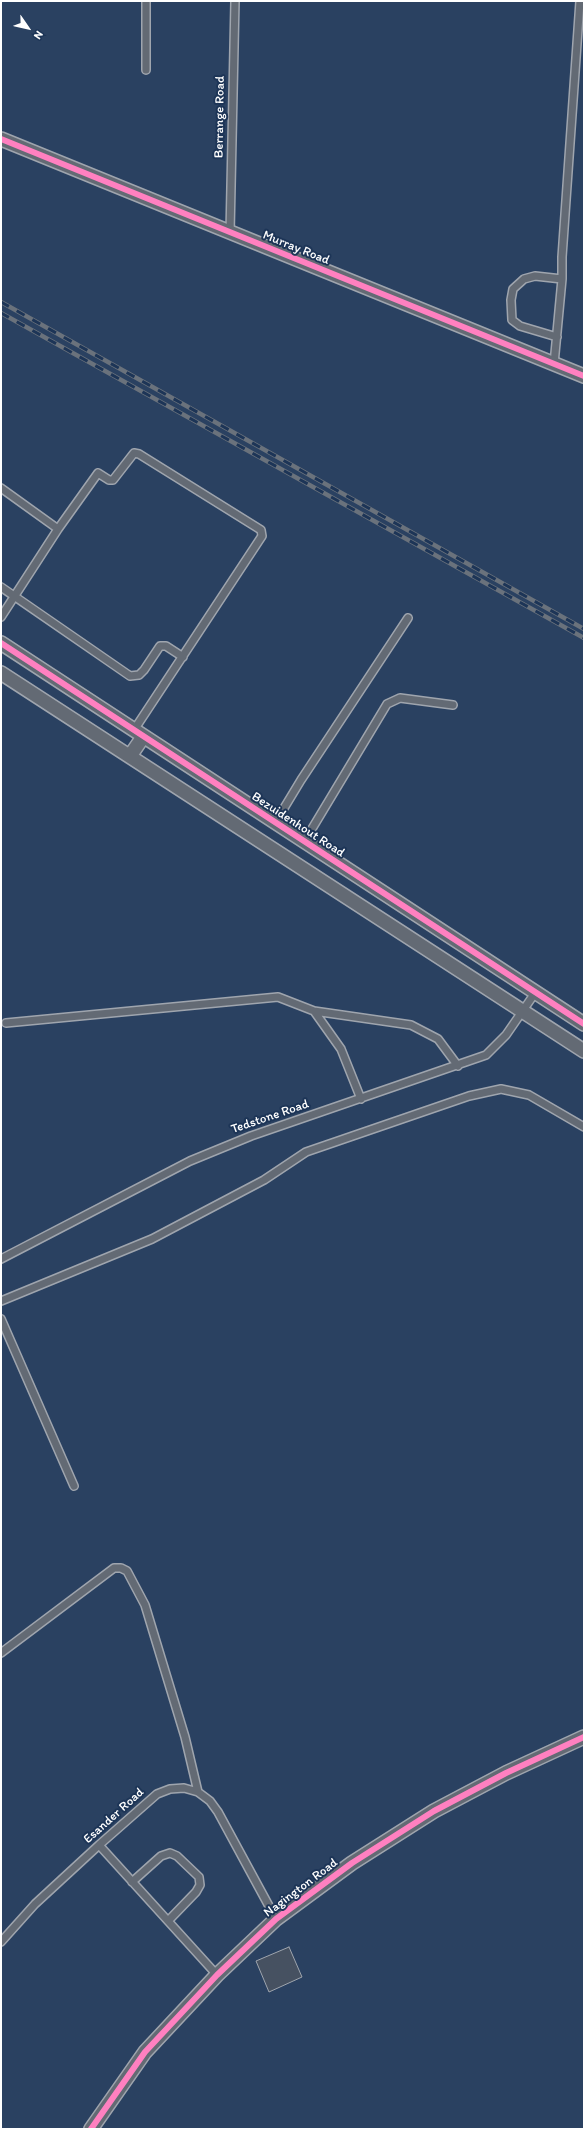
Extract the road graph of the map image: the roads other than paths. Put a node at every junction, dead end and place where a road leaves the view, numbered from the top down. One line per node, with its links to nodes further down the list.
1 (146, 1): 4 (lane)
2 (235, 1): 6 (lane, Berrange Road)
3 (580, 1): 7 (lane)
4 (146, 70)
5 (1, 139): 6 (street, Murray Road)
6 (230, 233): 9 (street, Murray Road)
7 (562, 279): 8 (lane); 8 (lane)
8 (557, 337): 9 (lane)
9 (554, 364): 10 (street, Murray Road)
10 (584, 376)
11 (1, 488): 12 (lane)
12 (58, 529): 14 (lane); 18 (lane)
13 (1, 587): 14 (lane)
14 (15, 598): 15 (lane); 18 (lane)
15 (1, 617)
16 (408, 618): 23 (lane)
17 (1, 643): 21 (street, Bezuidenhout Road)
18 (183, 657): 21 (lane)
19 (1, 673): 22 (street)
20 (453, 705): 24 (lane)
21 (138, 734): 22 (street); 23 (street, Bezuidenhout Road)
22 (130, 756): 25 (street)
23 (275, 823): 24 (street, Bezuidenhout Road)
24 (306, 844): 25 (street); 26 (street, Bezuidenhout Road)
25 (297, 864): 28 (street)
26 (535, 993): 28 (lane, Tedstone Road); 30 (street, Bezuidenhout Road)
27 (314, 1011): 29 (lane); 32 (lane); 33 (lane)
28 (522, 1011): 31 (street); 32 (lane, Tedstone Road)
29 (6, 1023)
30 (584, 1024)
31 (582, 1045)
32 (458, 1066): 33 (lane, Tedstone Road)
33 (361, 1099): 35 (lane, Tedstone Road)
34 (584, 1127): 36 (lane)
35 (1, 1259)
36 (1, 1301)
37 (1, 1319): 38 (lane)
38 (74, 1486)
39 (1, 1653): 41 (lane)
40 (584, 1737): 44 (street, Nagington Road)
41 (198, 1792): 42 (lane, Esander Road); 44 (lane)
42 (99, 1846): 43 (lane); 46 (lane, Esander Road)
43 (132, 1882): 45 (lane); 45 (lane)
44 (276, 1919): 47 (street, Nagington Road)
45 (168, 1921): 47 (lane)
46 (1, 1942)
47 (217, 1975): 48 (street, Nagington Road)
48 (90, 2129)

